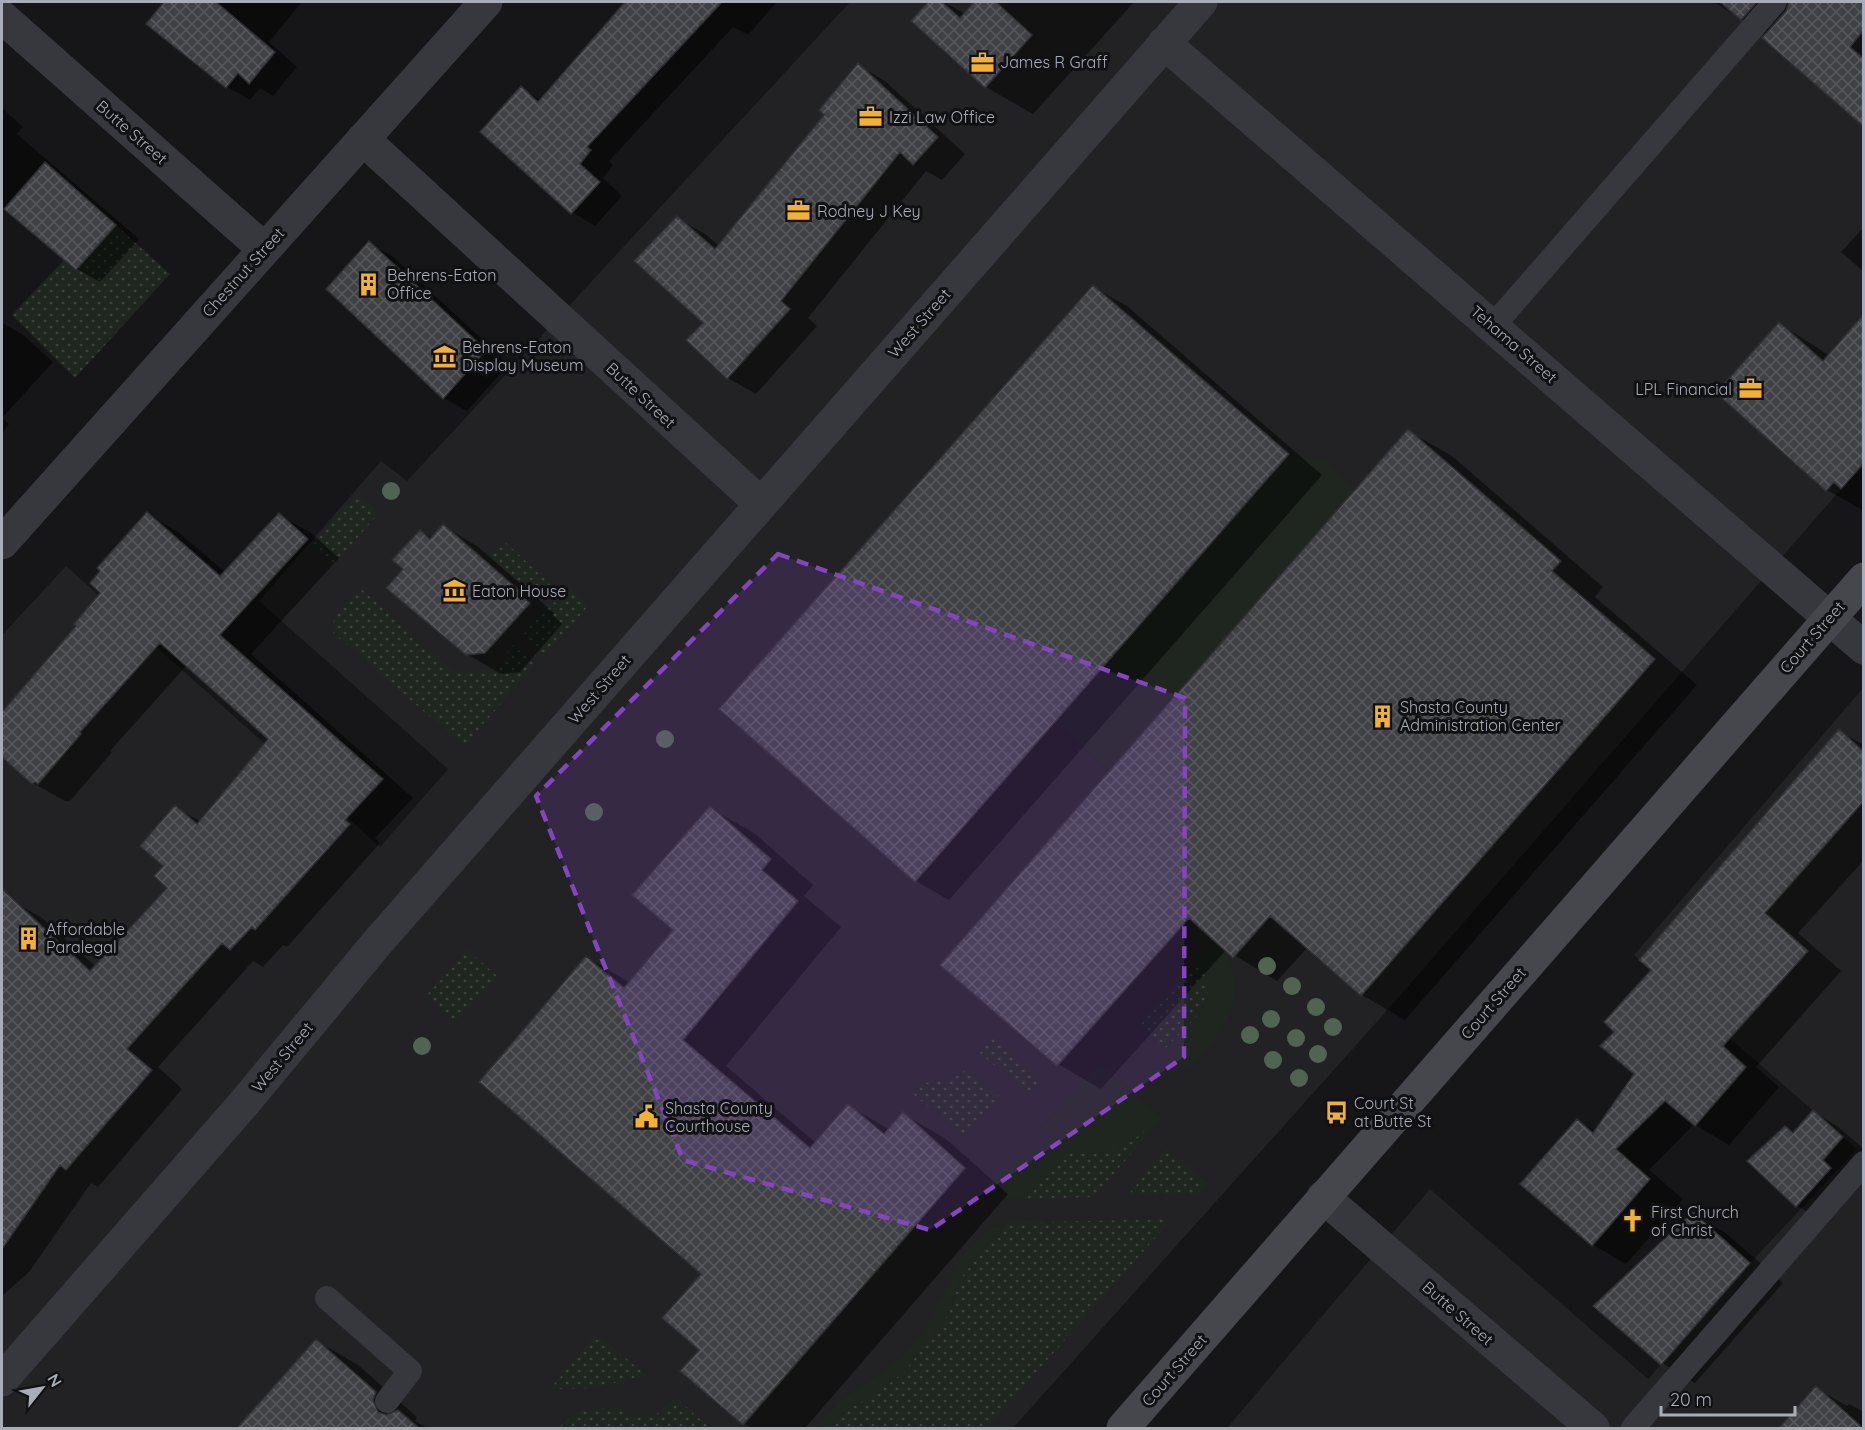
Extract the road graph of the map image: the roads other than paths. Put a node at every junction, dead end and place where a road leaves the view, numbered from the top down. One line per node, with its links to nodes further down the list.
1 (486, 2): 6 (street, Chestnut Street)
2 (1201, 2): 5 (street, West Street)
3 (1775, 2): 8 (lane)
4 (2, 17): 7 (street, Butte Street)
5 (1164, 43): 8 (street, Tehama Street); 9 (street, West Street)
6 (363, 140): 7 (street, Chestnut Street); 9 (street, Butte Street)
7 (263, 248): 10 (street, Chestnut Street)
8 (1493, 326): 12 (street, Tehama Street)
9 (761, 504): 17 (street, West Street)
10 (2, 543)
11 (1863, 579): 12 (main road, Court Street)
12 (1828, 619): 13 (street, Tehama Street); 15 (main road, Court Street)
13 (1863, 648)
14 (1863, 1163): 21 (lane)
15 (1323, 1197): 19 (main road, Court Street); 20 (street, Butte Street)
16 (327, 1298): 18 (lane)
17 (2, 1380)
18 (387, 1401)
19 (1123, 1428)
20 (1593, 1428)
21 (1633, 1428)

